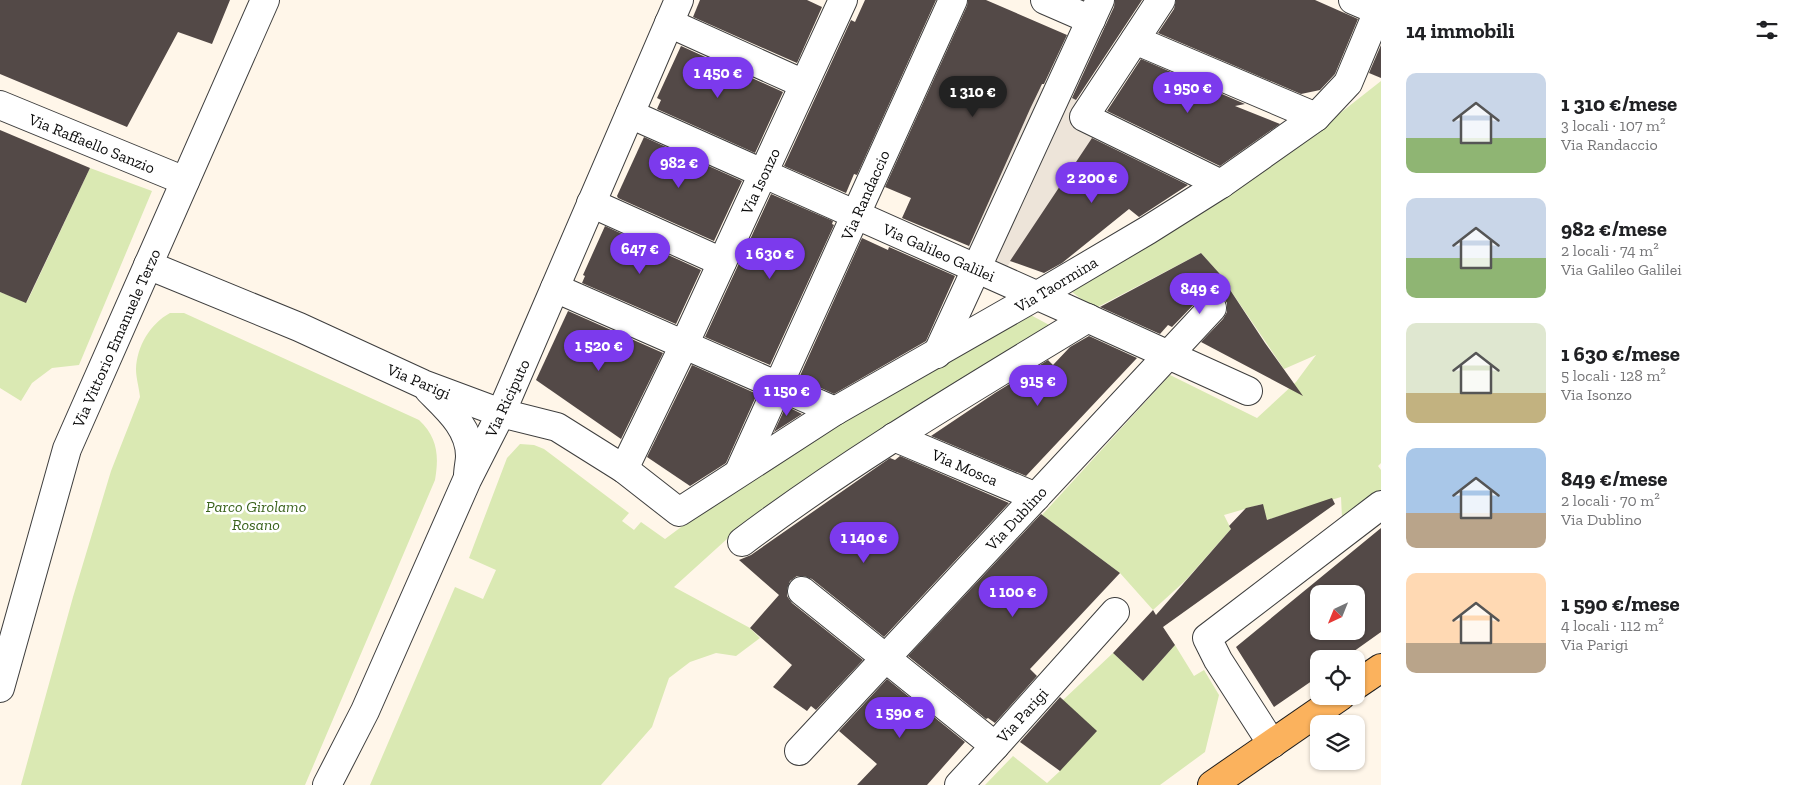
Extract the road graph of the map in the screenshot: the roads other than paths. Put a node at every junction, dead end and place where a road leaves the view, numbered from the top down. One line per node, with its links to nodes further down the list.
1 (265, 0): 16 (street, Via Vittorio Emanuele Terzo)
2 (843, 0): 11 (street, Via Isonzo)
3 (953, 0): 19 (street, Via Randaccio)
4 (1046, 0): 8 (street)
5 (1161, 0): 10 (street)
6 (1353, 0): 7 (street)
7 (1380, 9): 14 (street, Via Taormina)
8 (1095, 10): 22 (street)
9 (674, 12): 11 (street); 13 (street, Via Riciputo)
10 (1135, 40): 14 (street); 17 (street)
11 (804, 84): 15 (street, Via Isonzo)
12 (0, 104): 16 (street, Via Raffaello Sanzio)
13 (630, 114): 15 (street, Via Galileo Galilei); 18 (street, Via Riciputo)
14 (1316, 117): 17 (street, Via Taormina)
15 (763, 173): 19 (street, Via Galileo Galilei); 20 (street, Via Isonzo)
16 (185, 181): 21 (street, Via Vittorio Emanuele Terzo)
17 (1222, 184): 24 (street, Via Taormina)
18 (591, 203): 20 (street); 23 (street, Via Riciputo)
19 (856, 215): 22 (street, Via Galileo Galilei); 31 (street, Via Randaccio)
20 (722, 262): 27 (street, Via Isonzo)
21 (148, 265): 30 (street, Via Parigi); 48 (street, Via Vittorio Emanuele Terzo)
22 (976, 269): 24 (street, Via Galileo Galilei); 28 (street)
23 (555, 288): 27 (street); 34 (street, Via Riciputo)
24 (1038, 295): 26 (street, Via Galileo Galilei); 28 (street, Via Taormina)
25 (1212, 308): 29 (street, Via Dublino)
26 (1088, 318): 29 (street, Via Galileo Galilei); 35 (street)
27 (684, 345): 31 (street); 36 (street, Via Isonzo)
28 (937, 354): 33 (street, Via Taormina)
29 (1168, 355): 32 (street, Via Galileo Galilei); 39 (street, Via Dublino)
30 (423, 384): 34 (street, Via Parigi); 38 (street)
31 (778, 386): 33 (street); 37 (street, Via Randaccio)
32 (1248, 391)
33 (835, 411): 37 (street, Via Taormina)
34 (501, 413): 36 (street, Via Parigi); 38 (street, Via Riciputo)
35 (894, 437): 39 (street, Via Mosca); 42 (street)
36 (624, 469): 41 (street, Via Parigi)
37 (739, 472): 41 (street, Via Taormina)
38 (467, 480): 50 (street, Via Riciputo)
39 (1036, 497): 45 (street, Via Dublino)
40 (1381, 505): 51 (street)
41 (679, 512)
42 (742, 542)
43 (802, 591): 45 (street, Via Parigi)
44 (1114, 612): 52 (street, Via Parigi)
45 (886, 658): 52 (street, Via Parigi); 53 (street, Via Dublino)
46 (1381, 668): 47 (main road)
47 (1365, 679)
48 (0, 688)
49 (1327, 705): 51 (main road)
50 (365, 711): 54 (street); 55 (street)
51 (1272, 744): 57 (main road)
52 (994, 746): 56 (street)
53 (799, 751)
54 (327, 785)
55 (348, 785)
56 (959, 785)
57 (1212, 785)

